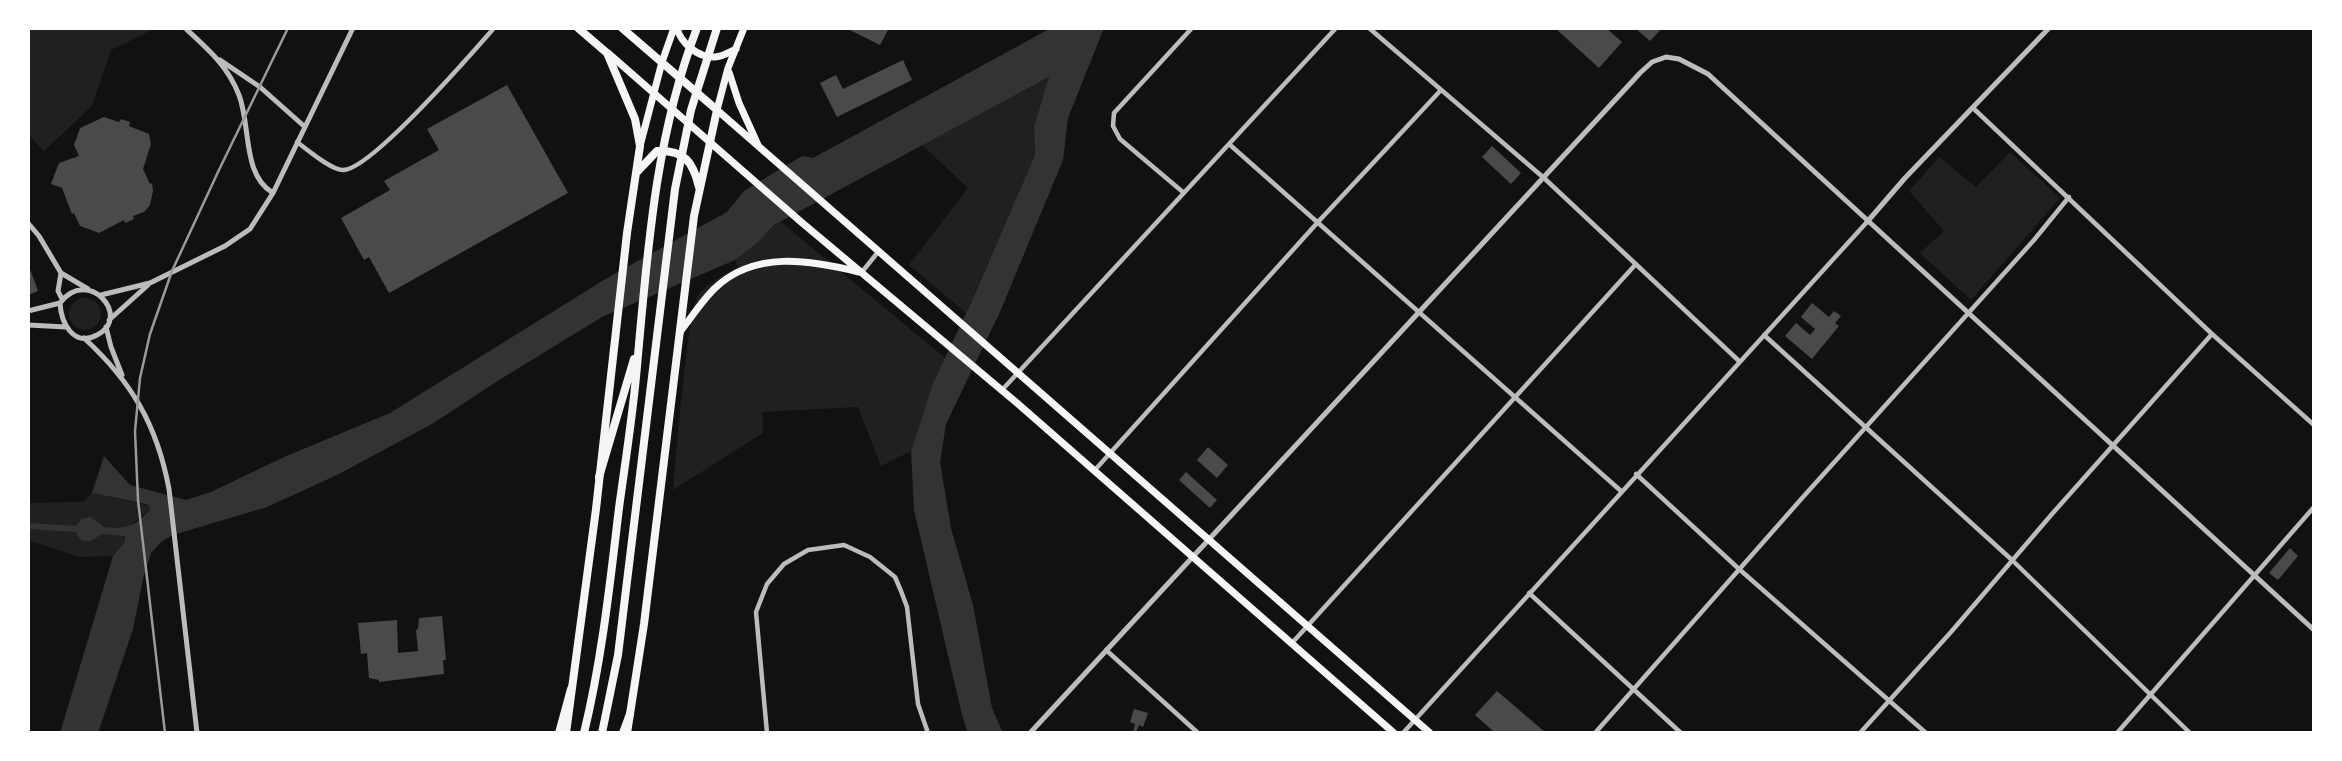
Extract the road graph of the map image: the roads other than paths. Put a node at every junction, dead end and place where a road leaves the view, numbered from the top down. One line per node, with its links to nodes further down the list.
1 (185, 28): 16 (street)
2 (354, 28): 23 (street)
3 (494, 28): 24 (street)
4 (578, 28): 15 (highway)
5 (622, 28): 17 (highway)
6 (675, 28): 14 (main road); 17 (main road)
7 (697, 28): 57 (highway)
8 (717, 28): 91 (highway)
9 (744, 28): 14 (main road)
10 (1192, 28): 33 (street)
11 (1336, 28): 26 (street)
12 (1369, 28): 19 (street)
13 (2049, 28): 21 (street)
14 (736, 48): 18 (main road)
15 (607, 53): 20 (main road); 27 (highway)
16 (218, 58): 23 (street); 32 (street)
17 (662, 62): 20 (main road); 22 (highway)
18 (728, 68): 22 (main road); 28 (main road)
19 (1441, 90): 30 (street); 35 (street)
20 (654, 93): 25 (main road); 27 (main road)
21 (1973, 108): 34 (street); 36 (street)
22 (717, 110): 25 (highway); 28 (main road)
23 (305, 127): 24 (street)
24 (298, 142): 32 (street)
25 (709, 142): 31 (highway); 41 (main road)
26 (1229, 144): 33 (street); 35 (street)
27 (640, 146): 29 (highway)
28 (759, 148): 38 (main road)
29 (635, 174): 31 (highway); 69 (highway)
30 (1544, 178): 36 (street); 39 (street); 47 (street)
31 (699, 190): 53 (highway)
32 (272, 193): 42 (street)
33 (1184, 193): 59 (street)
34 (2069, 197): 48 (street); 54 (street)
35 (1318, 222): 47 (street); 66 (street)
36 (1867, 222): 48 (street); 55 (street)
37 (28, 223): 40 (street)
38 (878, 252): 41 (street); 59 (main road)
39 (1636, 264): 58 (street); 62 (street)
40 (61, 273): 43 (street); 45 (street)
41 (862, 273): 53 (main road); 61 (main road)
42 (150, 283): 44 (street); 49 (street)
43 (89, 290): 44 (street); 45 (street)
44 (101, 295): 49 (street)
45 (61, 301): 46 (street); 51 (street)
46 (28, 311)
47 (1419, 311): 62 (street); 72 (street)
48 (1968, 314): 64 (street); 65 (street)
49 (109, 320): 52 (street)
50 (28, 325): 51 (street)
51 (66, 327): 56 (street)
52 (106, 327): 56 (street); 60 (street)
53 (680, 333): 92 (highway)
54 (2212, 334): 63 (street); 65 (street)
55 (1764, 335): 58 (street); 64 (street)
56 (84, 338): 60 (street)
57 (639, 346): 69 (highway); 90 (highway)
58 (1739, 362): 68 (street)
59 (1019, 373): 61 (street); 66 (main road)
60 (123, 378): 87 (street)
61 (1002, 390): 67 (main road)
62 (1516, 396): 70 (street); 78 (street)
63 (2314, 425)
64 (1866, 427): 74 (street); 75 (street)
65 (2112, 446): 74 (street); 76 (street)
66 (1111, 453): 67 (street); 72 (main road)
67 (1094, 471): 73 (main road)
68 (1636, 474): 70 (street); 75 (street)
69 (599, 477): 82 (highway)
70 (1621, 491): 77 (street)
71 (2314, 507): 76 (street)
72 (1210, 540): 73 (street); 78 (main road)
73 (1194, 557): 80 (main road); 81 (street)
74 (2012, 560): 84 (street); 85 (street)
75 (1739, 569): 83 (street); 85 (street)
76 (2254, 576): 79 (street); 84 (street)
77 (1529, 593): 83 (street); 86 (street)
78 (1308, 625): 80 (street); 86 (main road)
79 (2314, 630)
80 (1291, 643): 97 (main road)
81 (1106, 650): 95 (street); 96 (street)
82 (571, 689): 88 (highway); 89 (highway)
83 (1633, 689): 100 (street); 101 (street)
84 (2150, 695): 104 (street); 105 (street)
85 (1890, 701): 102 (street); 103 (street)
86 (1415, 719): 98 (street); 99 (main road)
87 (197, 733)
88 (559, 733)
89 (566, 733)
90 (584, 733)
91 (602, 733)
92 (625, 733)
93 (767, 733): 94 (street)
94 (928, 733)
95 (1030, 733)
96 (1198, 733)
97 (1394, 733)
98 (1403, 733)
99 (1430, 733)
100 (1595, 733)
101 (1681, 733)
102 (1860, 733)
103 (1926, 733)
104 (2117, 733)
105 (2190, 733)

